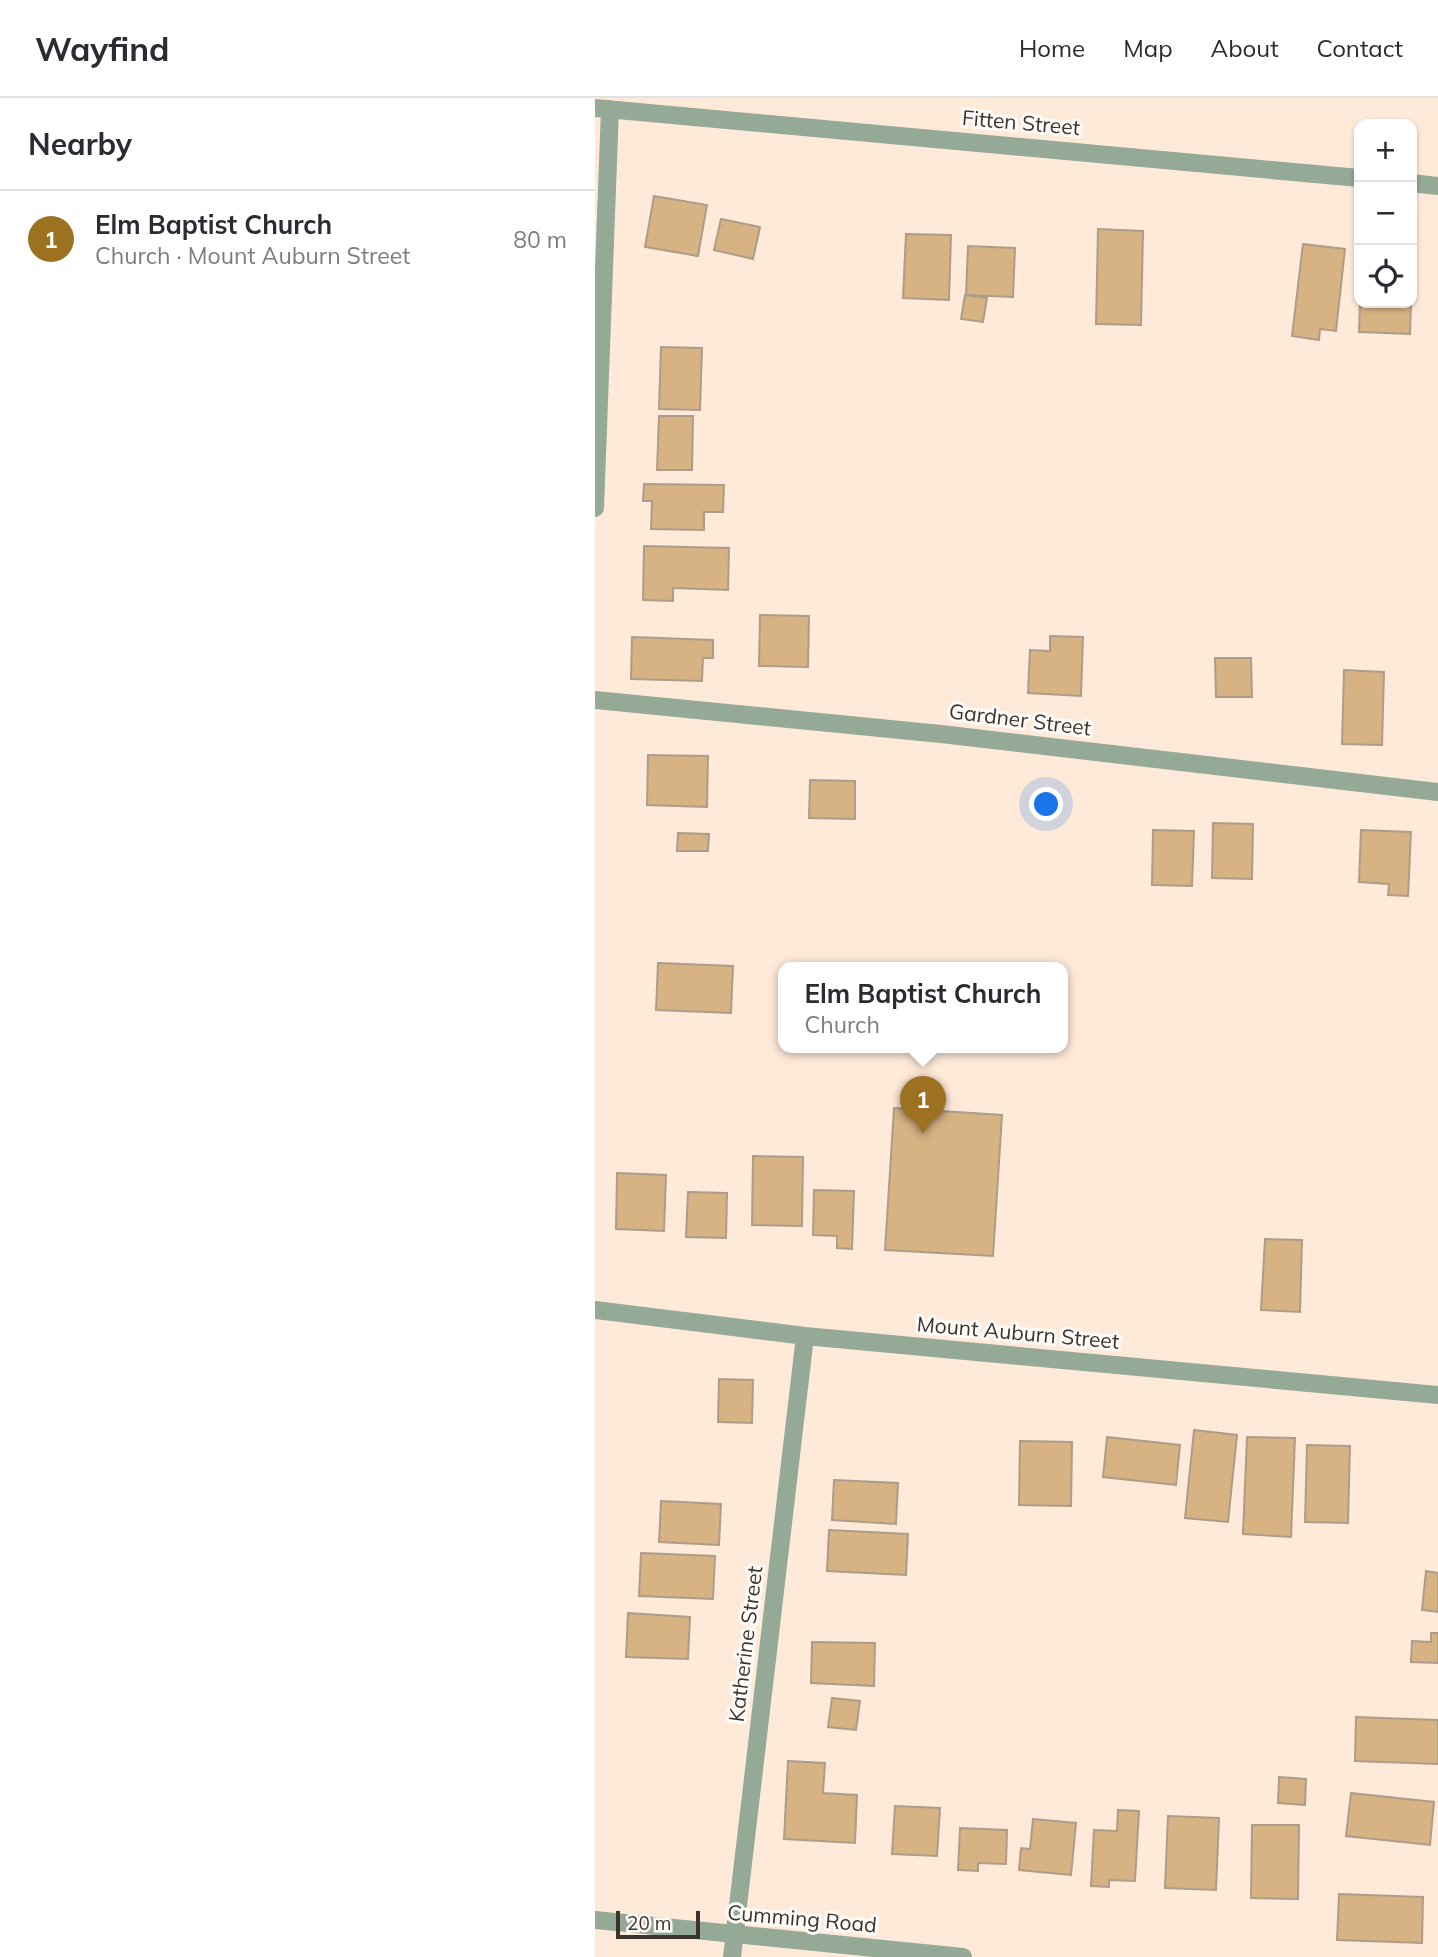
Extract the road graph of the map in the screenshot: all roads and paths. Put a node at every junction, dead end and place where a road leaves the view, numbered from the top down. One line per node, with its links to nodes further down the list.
1 (707, 107): 2 (street, Fitten Street); 3 (street, Fitten Street)
2 (602, 109): 6 (street)
3 (1354, 177)
4 (1417, 184): 5 (street)
5 (1438, 186)
6 (595, 508)
7 (595, 700): 8 (street, Gardner Street)
8 (1438, 792)
9 (595, 1310): 10 (street, Mount Auburn Street)
10 (805, 1336): 11 (street, Mount Auburn Street); 13 (street, Katherine Street)
11 (1438, 1395)
12 (595, 1920): 13 (street, Cumming Road)
13 (734, 1936): 14 (street, Katherine Street); 15 (street, Cumming Road)
14 (732, 1957)
15 (963, 1957)

